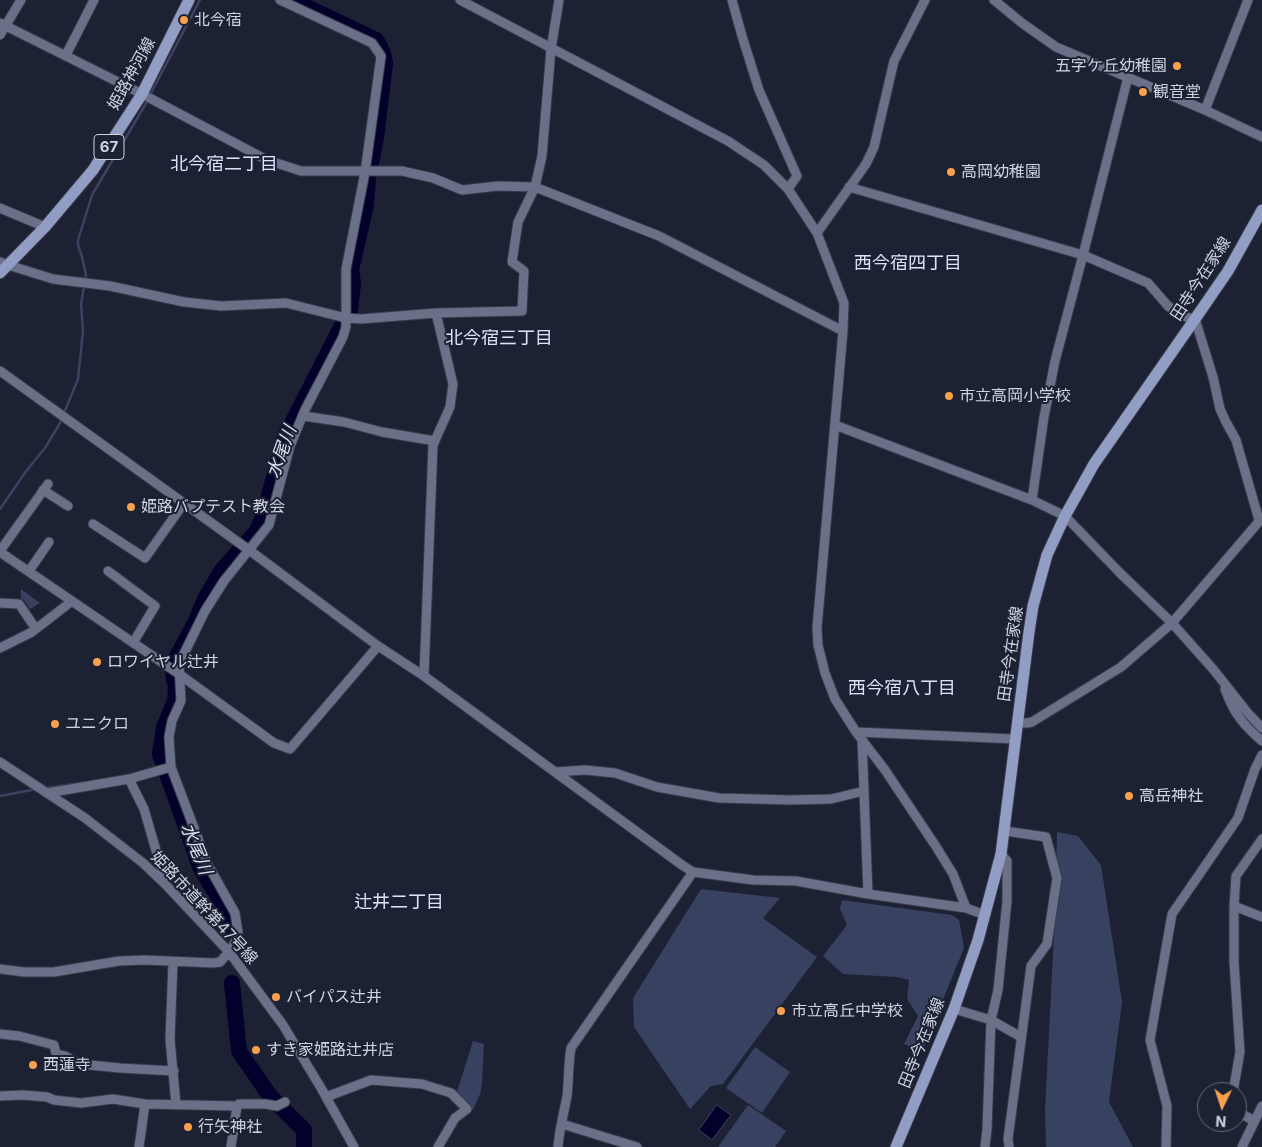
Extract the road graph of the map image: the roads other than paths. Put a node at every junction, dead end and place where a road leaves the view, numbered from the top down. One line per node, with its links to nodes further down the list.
1 (21, 0): 11 (street)
2 (94, 0): 14 (street)
3 (189, 0): 16 (main road, 姫路神河線 / 67)
4 (280, 0): 19 (street)
5 (460, 0): 13 (street)
6 (559, 0): 13 (street)
7 (732, 0): 22 (street)
8 (925, 0): 21 (street)
9 (994, 0): 15 (street)
10 (1248, 0): 17 (street)
11 (3, 24): 12 (street); 14 (street)
12 (0, 35)
13 (551, 49): 20 (street); 22 (street)
14 (66, 55): 16 (street)
15 (1128, 77): 17 (street); 27 (street)
16 (142, 94): 19 (street); 25 (main road, 姫路神河線 / 67)
17 (1205, 110): 18 (street)
18 (1262, 137)
19 (365, 172): 20 (street); 30 (street)
20 (535, 187): 29 (street); 32 (street)
21 (849, 187): 26 (street); 27 (street)
22 (788, 189): 26 (street)
23 (0, 208): 25 (street)
24 (1262, 210): 31 (main road, 田寺今在家線)
25 (45, 227): 28 (main road, 姫路神河線 / 67)
26 (817, 233): 32 (street)
27 (1083, 255): 31 (street); 37 (street)
28 (3, 267): 30 (street)
29 (436, 313): 30 (street); 36 (street)
30 (346, 318): 34 (street)
31 (1195, 319): 40 (main road, 田寺今在家線); 41 (street)
32 (843, 331): 35 (street)
33 (0, 371): 38 (street)
34 (303, 416): 36 (street); 44 (street)
35 (835, 425): 37 (street); 60 (street)
36 (435, 441): 56 (street)
37 (1032, 500): 40 (street)
38 (184, 503): 42 (street); 44 (street)
39 (68, 506): 45 (street)
40 (1064, 516): 50 (street); 58 (main road, 田寺今在家線)
41 (1261, 519): 50 (street)
42 (93, 524)
43 (49, 542): 46 (street)
44 (249, 550): 53 (street); 55 (street)
45 (0, 551): 46 (street)
46 (29, 571): 48 (street)
47 (108, 571): 52 (street)
48 (72, 601): 51 (street); 52 (street)
49 (0, 603): 51 (street)
50 (1172, 624): 57 (street); 58 (street)
51 (36, 629): 54 (street)
52 (133, 643): 55 (street)
53 (378, 646): 55 (street); 56 (street)
54 (0, 648)
55 (179, 674): 65 (street)
56 (424, 676): 66 (street)
57 (1224, 683): 59 (street); 62 (street)
58 (1017, 723): 61 (main road, 田寺今在家線)
59 (1262, 728)
60 (859, 736): 61 (street); 68 (street); 77 (street)
61 (1015, 739): 70 (main road, 田寺今在家線)
62 (1262, 741)
63 (1262, 755): 108 (street)
64 (0, 762): 69 (street, 姫路市道幹第47号線)
65 (171, 767): 67 (street); 80 (street)
66 (555, 772): 68 (street); 73 (street)
67 (129, 779): 69 (street); 74 (street)
68 (864, 791): 75 (street)
69 (47, 793): 74 (street, 姫路市道幹第47号線)
70 (1005, 831): 72 (main road, 田寺今在家線); 86 (street)
71 (1262, 839): 76 (street)
72 (1001, 854): 78 (main road, 田寺今在家線); 84 (street)
73 (693, 872): 75 (street); 98 (street)
74 (166, 885): 80 (street, 姫路市道幹第47号線)
75 (868, 894): 77 (street)
76 (1234, 906): 79 (street); 88 (street)
77 (966, 908): 78 (street)
78 (985, 915): 83 (main road, 田寺今在家線)
79 (1262, 917)
80 (229, 952): 81 (street); 90 (street, 姫路市道幹第47号線)
81 (174, 962): 82 (street); 87 (street)
82 (0, 969)
83 (954, 1009): 84 (street); 105 (main road, 田寺今在家線)
84 (992, 1020): 86 (street); 106 (street)
85 (0, 1034): 87 (street)
86 (1021, 1037): 107 (street)
87 (174, 1071): 93 (street)
88 (1235, 1082)
89 (0, 1096): 91 (street)
90 (326, 1097): 101 (street, 姫路市道幹第47号線); 102 (street)
91 (145, 1104): 93 (street); 99 (street)
92 (282, 1104): 94 (street)
93 (176, 1105): 94 (street)
94 (237, 1106): 100 (street)
95 (1262, 1106): 97 (street)
96 (1247, 1117): 97 (street)
97 (1254, 1121): 109 (street)
98 (562, 1124): 103 (street); 104 (street)
99 (139, 1147)
100 (231, 1147)
101 (354, 1147)
102 (438, 1147)
103 (558, 1147)
104 (637, 1147)
105 (896, 1147)
106 (985, 1147)
107 (1009, 1147)
108 (1166, 1147)
109 (1242, 1147)

